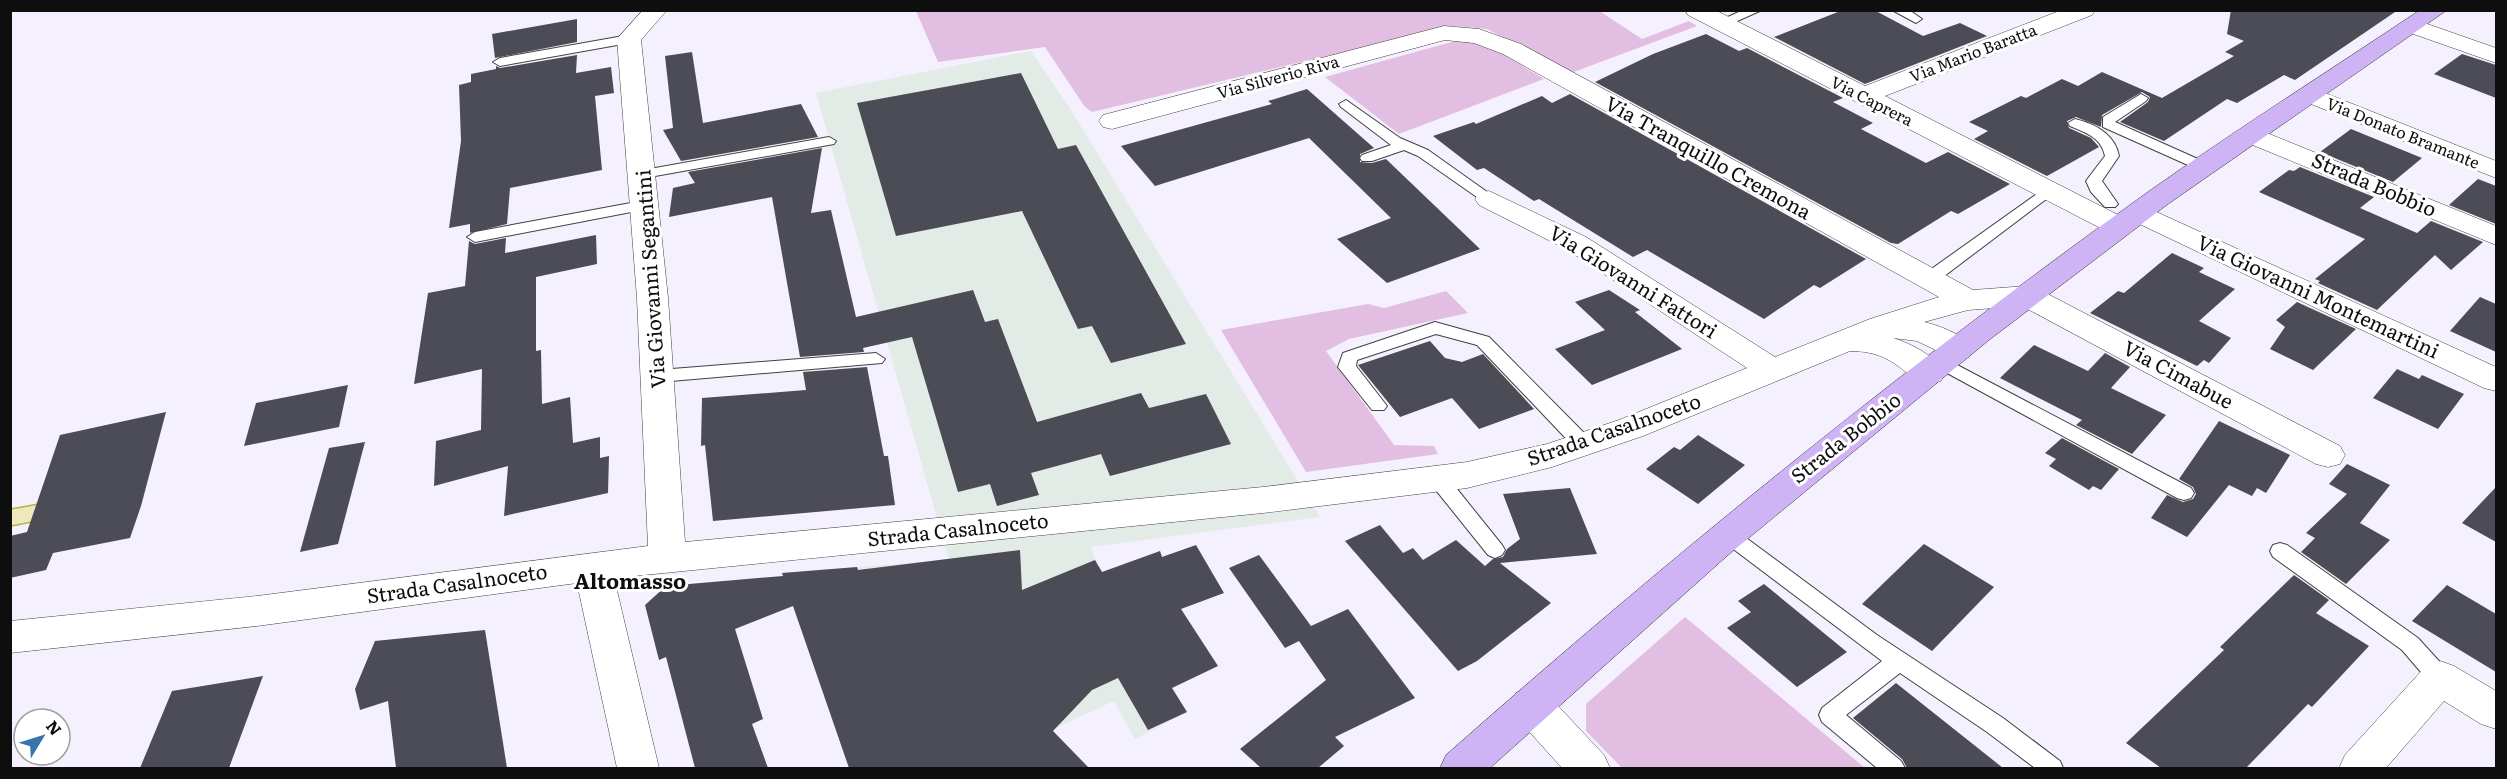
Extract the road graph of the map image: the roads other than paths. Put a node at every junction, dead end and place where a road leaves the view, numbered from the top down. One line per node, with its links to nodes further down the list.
1 (656, 10): 11 (street)
2 (1696, 10): 8 (street, Via Caprera)
3 (1756, 10): 8 (lane)
4 (1898, 10): 7 (lane)
5 (2084, 10): 15 (street, Via Mario Baratta)
6 (2436, 10): 9 (main road, Strada Bobbio)
7 (1916, 20)
8 (1721, 24): 15 (street, Via Caprera)
9 (2413, 26): 12 (street); 14 (main road, Strada Bobbio)
10 (1444, 33): 18 (street, Via Silverio Riva); 34 (street, Via Tranquillo Cremona)
11 (628, 39): 13 (lane); 27 (street, Via Giovanni Segantini)
12 (2496, 56)
13 (500, 62)
14 (2310, 95): 21 (main road, Strada Bobbio); 26 (street, Via Donato Bramante)
15 (1863, 96): 28 (street, Via Caprera)
16 (2141, 98): 20 (lane)
17 (1346, 104): 23 (lane)
18 (1112, 121)
19 (2075, 123): 20 (lane)
20 (2111, 133): 25 (lane); 31 (lane)
21 (2252, 135): 25 (main road, Strada Bobbio); 32 (street, Strada Bobbio)
22 (829, 141): 27 (lane)
23 (1404, 145): 24 (lane); 29 (lane)
24 (1367, 158)
25 (2204, 167): 31 (main road, Strada Bobbio)
26 (2496, 170)
27 (644, 174): 30 (street, Via Giovanni Segantini)
28 (2048, 191): 31 (street, Via Caprera); 34 (lane)
29 (1489, 199): 41 (street, Via Giovanni Fattori)
30 (646, 205): 33 (lane); 42 (street, Via Giovanni Segantini)
31 (2132, 211): 35 (main road, Strada Bobbio); 43 (street, Via Giovanni Montemartini)
32 (2496, 236)
33 (475, 237)
34 (1929, 279): 36 (street, Via Tranquillo Cremona)
35 (2027, 296): 36 (street, Strada Casalnoceto); 40 (main road, Strada Bobbio); 46 (street, Via Cimabue)
36 (1968, 300): 37 (street, Strada Casalnoceto)
37 (1881, 326): 38 (street, Strada Casalnoceto); 40 (street)
38 (1846, 340): 40 (street); 41 (street, Strada Casalnoceto)
39 (876, 359): 42 (lane)
40 (1943, 362): 48 (lane); 49 (main road, Strada Bobbio)
41 (1774, 371): 45 (street, Strada Casalnoceto)
42 (659, 376): 52 (street, Via Giovanni Segantini)
43 (2496, 380)
44 (1378, 406): 45 (lane)
45 (1583, 444): 47 (street, Strada Casalnoceto)
46 (2328, 455)
47 (1438, 479): 50 (lane); 52 (street, Strada Casalnoceto)
48 (2184, 493)
49 (1727, 534): 55 (lane); 57 (main road, Strada Bobbio)
50 (1495, 550)
51 (2280, 551): 56 (lane)
52 (667, 558): 53 (street, Strada Casalnoceto)
53 (592, 566): 54 (street, Strada Casalnoceto); 59 (street)
54 (10, 637)
55 (1899, 661): 62 (lane); 63 (lane)
56 (2440, 678): 58 (street); 64 (street)
57 (1531, 705): 60 (main road, Strada Bobbio); 61 (street)
58 (2496, 712)
59 (638, 768)
60 (1461, 768)
61 (1589, 768)
62 (1893, 768)
63 (2052, 768)
64 (2360, 768)

